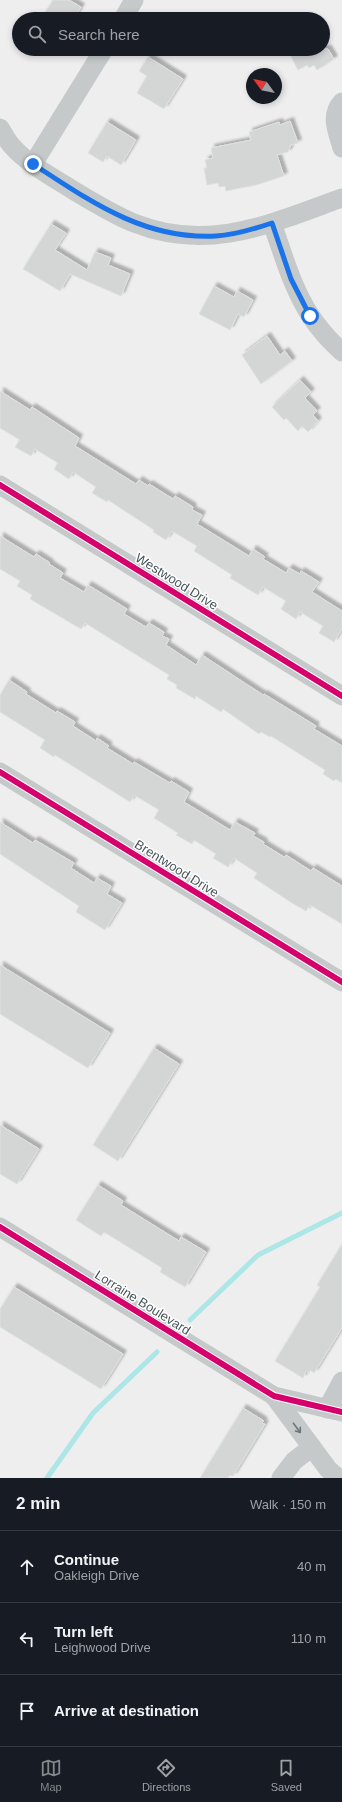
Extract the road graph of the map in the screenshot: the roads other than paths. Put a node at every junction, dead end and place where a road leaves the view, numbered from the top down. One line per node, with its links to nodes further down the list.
1 (134, 0): 2 (street)
2 (126, 12)
3 (100, 56): 8 (street)
4 (342, 102): 7 (street)
5 (0, 128): 6 (street)
6 (6, 144): 8 (street)
7 (342, 148)
8 (33, 164): 10 (street)
9 (342, 198): 10 (street)
10 (272, 223): 11 (street)
11 (342, 352)
12 (0, 485): 13 (street, Westwood Drive)
13 (342, 696)
14 (0, 772): 15 (street, Brentwood Drive)
15 (342, 982)
16 (0, 1228): 18 (street, Lorraine Boulevard)
17 (342, 1381): 19 (street)
18 (274, 1396): 19 (street); 20 (street, one-way to 20)
19 (335, 1411)
20 (312, 1448): 21 (street); 22 (street)
21 (281, 1478)
22 (338, 1478)

